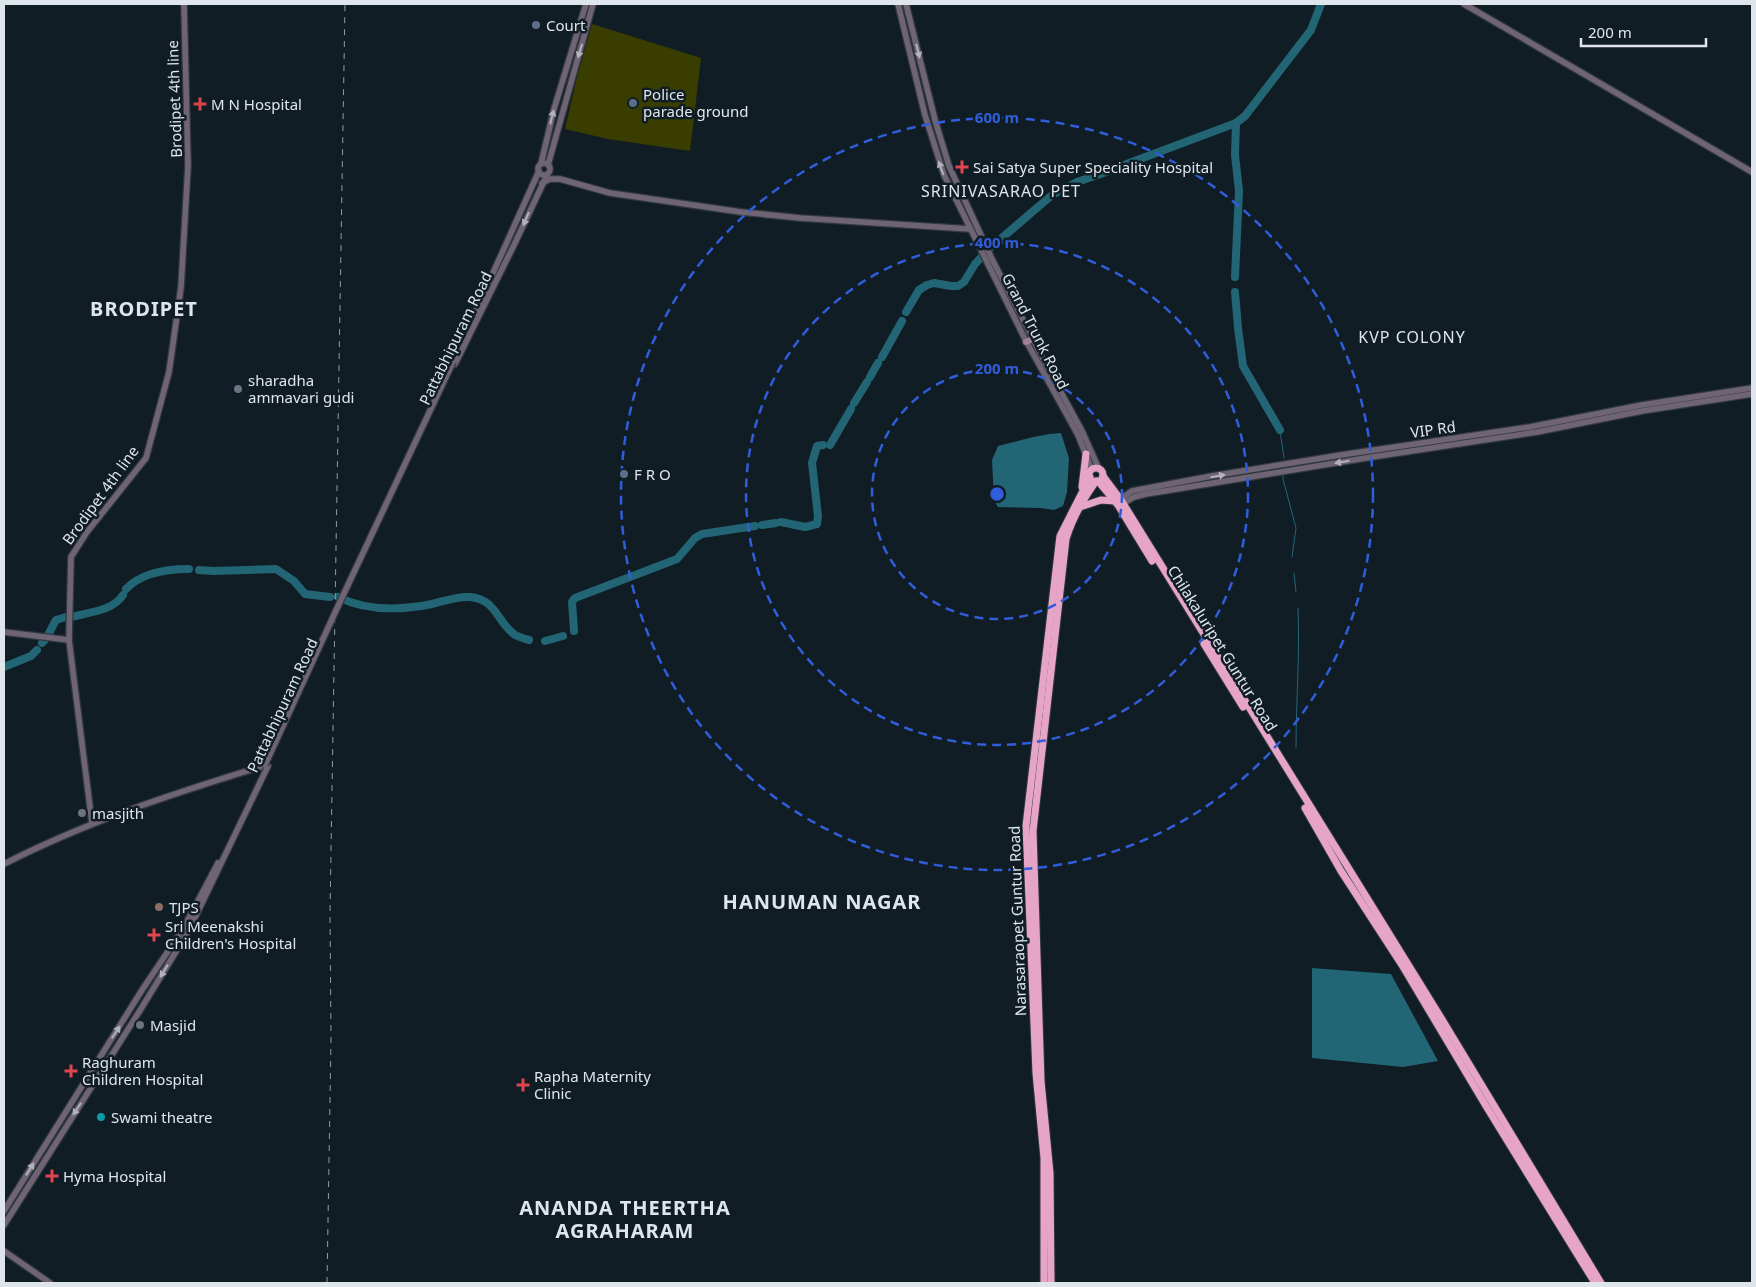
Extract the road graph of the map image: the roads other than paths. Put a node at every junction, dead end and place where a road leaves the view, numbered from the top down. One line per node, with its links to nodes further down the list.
1 (184, 4): 27 (street, Brodipet 4th line)
2 (586, 4): 8 (street, Pattabhipuram Road, one-way to 2)
3 (593, 4): 7 (street, Pattabhipuram Road, one-way to 7)
4 (898, 4): 14 (street, Grand Trunk Road, one-way to 4)
5 (906, 4): 15 (street, Grand Trunk Road, one-way to 15)
6 (1464, 4): 10 (street)
7 (549, 162): 8 (street); 11 (street, Pattabhipuram Road); 12 (street)
8 (541, 164): 9 (street, Pattabhipuram Road)
9 (538, 171): 11 (street); 17 (street, Pattabhipuram Road)
10 (1752, 172)
11 (546, 175): 13 (street, Pattabhipuram Road)
12 (560, 178): 13 (street); 14 (street)
13 (542, 183): 17 (street, Pattabhipuram Road, one-way to 17)
14 (970, 229): 15 (street, Grand Trunk Road)
15 (980, 243): 16 (street, Grand Trunk Road)
16 (1030, 340): 20 (street, Grand Trunk Road); 22 (street, Grand Trunk Road)
17 (454, 363): 28 (street, Pattabhipuram Road, bridge)
18 (1752, 388): 21 (street, VIP Rd)
19 (1752, 394): 21 (street, VIP Rd, one-way to 21)
20 (1086, 454): 22 (street, Grand Trunk Road); 23 (highway)
21 (1281, 468): 24 (street, VIP Rd)
22 (1096, 476): 23 (highway, Narasaraopet Guntur Road); 24 (highway, Chilakaluripet Guntur Road); 25 (highway, Narasaraopet Guntur Road)
23 (1081, 494): 36 (highway, Narasaraopet Guntur Road)
24 (1118, 502): 25 (highway); 38 (highway, Chilakaluripet Guntur Road); 39 (highway, Chilakaluripet Guntur Road)
25 (1080, 507): 37 (highway, Narasaraopet Guntur Road)
26 (4, 632): 27 (street)
27 (69, 640): 29 (street, Brodipet 4th line)
28 (264, 766): 29 (street); 31 (street, Pattabhipuram Road)
29 (92, 823): 30 (street)
30 (4, 864)
31 (218, 866): 32 (street, Pattabhipuram Road, one-way to 31); 33 (street, Pattabhipuram Road, one-way to 33)
32 (4, 1210)
33 (4, 1225)
34 (4, 1252): 35 (street)
35 (50, 1283)
36 (1044, 1283)
37 (1051, 1283)
38 (1595, 1283)
39 (1602, 1283)

